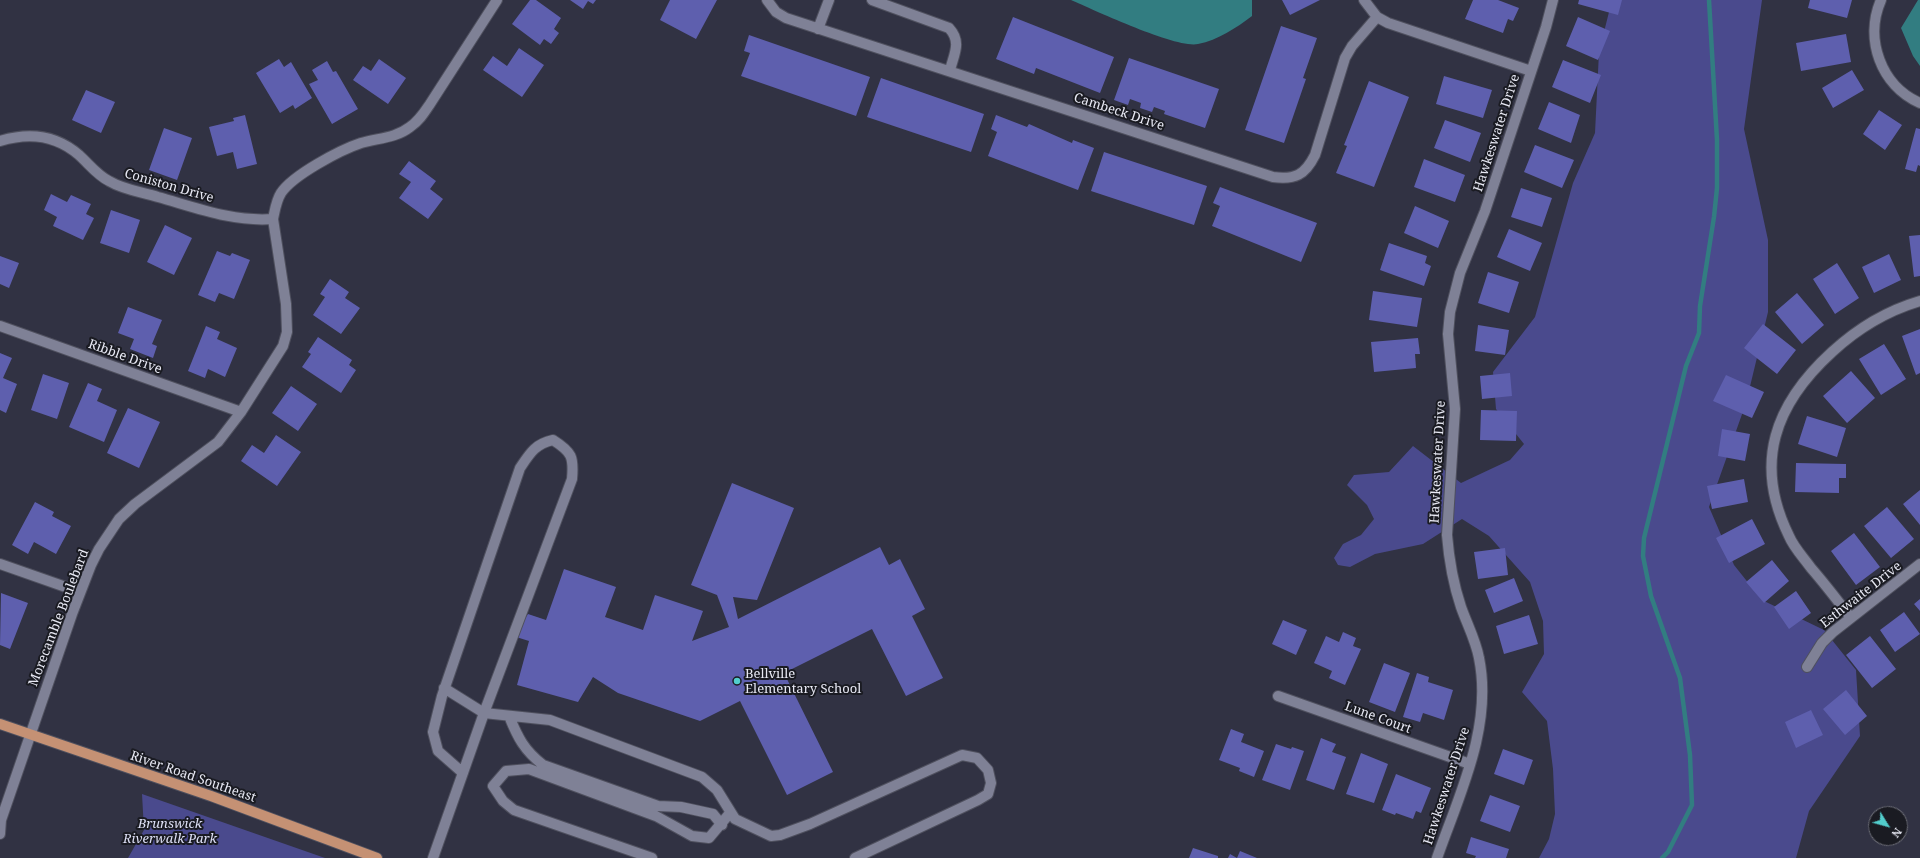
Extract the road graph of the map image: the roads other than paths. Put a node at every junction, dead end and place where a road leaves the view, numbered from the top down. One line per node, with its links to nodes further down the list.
1 (497, 0): 14 (street, Morecamble Boulebard)
2 (767, 0): 9 (street, Cambeck Drive)
3 (829, 0): 9 (street)
4 (872, 0): 10 (street)
5 (1364, 0): 8 (street)
6 (1553, 0): 11 (street, Hawkeswater Drive)
7 (1881, 0): 12 (street)
8 (1377, 17): 10 (street, Cambeck Drive); 11 (street)
9 (818, 29): 10 (street, Cambeck Drive)
10 (950, 70)
11 (1531, 71): 29 (street, Hawkeswater Drive)
12 (1920, 103)
13 (0, 141): 14 (street, Coniston Drive)
14 (273, 219): 17 (street, Morecamble Boulebard)
15 (1920, 301): 21 (street)
16 (0, 326): 17 (street, Ribble Drive)
17 (241, 412): 20 (street, Morecamble Boulebard)
18 (0, 564): 20 (street)
19 (1920, 564): 21 (street, Esthwaite Drive)
20 (80, 592): 28 (street, Morecamble Boulebard)
21 (1851, 618): 22 (street, Esthwaite Drive)
22 (1807, 667)
23 (444, 688): 25 (street); 25 (street); 30 (street)
24 (1278, 696): 29 (street, Lune Court)
25 (484, 713): 26 (street); 30 (street)
26 (509, 716): 31 (street); 33 (street)
27 (0, 724): 28 (main road, River Road Southeast)
28 (30, 734): 32 (street, Morecamble Boulebard); 35 (main road, River Road Southeast)
29 (1470, 764): 39 (street, Hawkeswater Drive)
30 (463, 773): 36 (street)
31 (730, 813): 33 (street); 38 (street)
32 (1, 820): 34 (street, Morecamble Boulebard)
33 (722, 825): 37 (street)
34 (0, 834)
35 (376, 858)
36 (433, 858)
37 (652, 858)
38 (855, 858)
39 (1437, 858)

